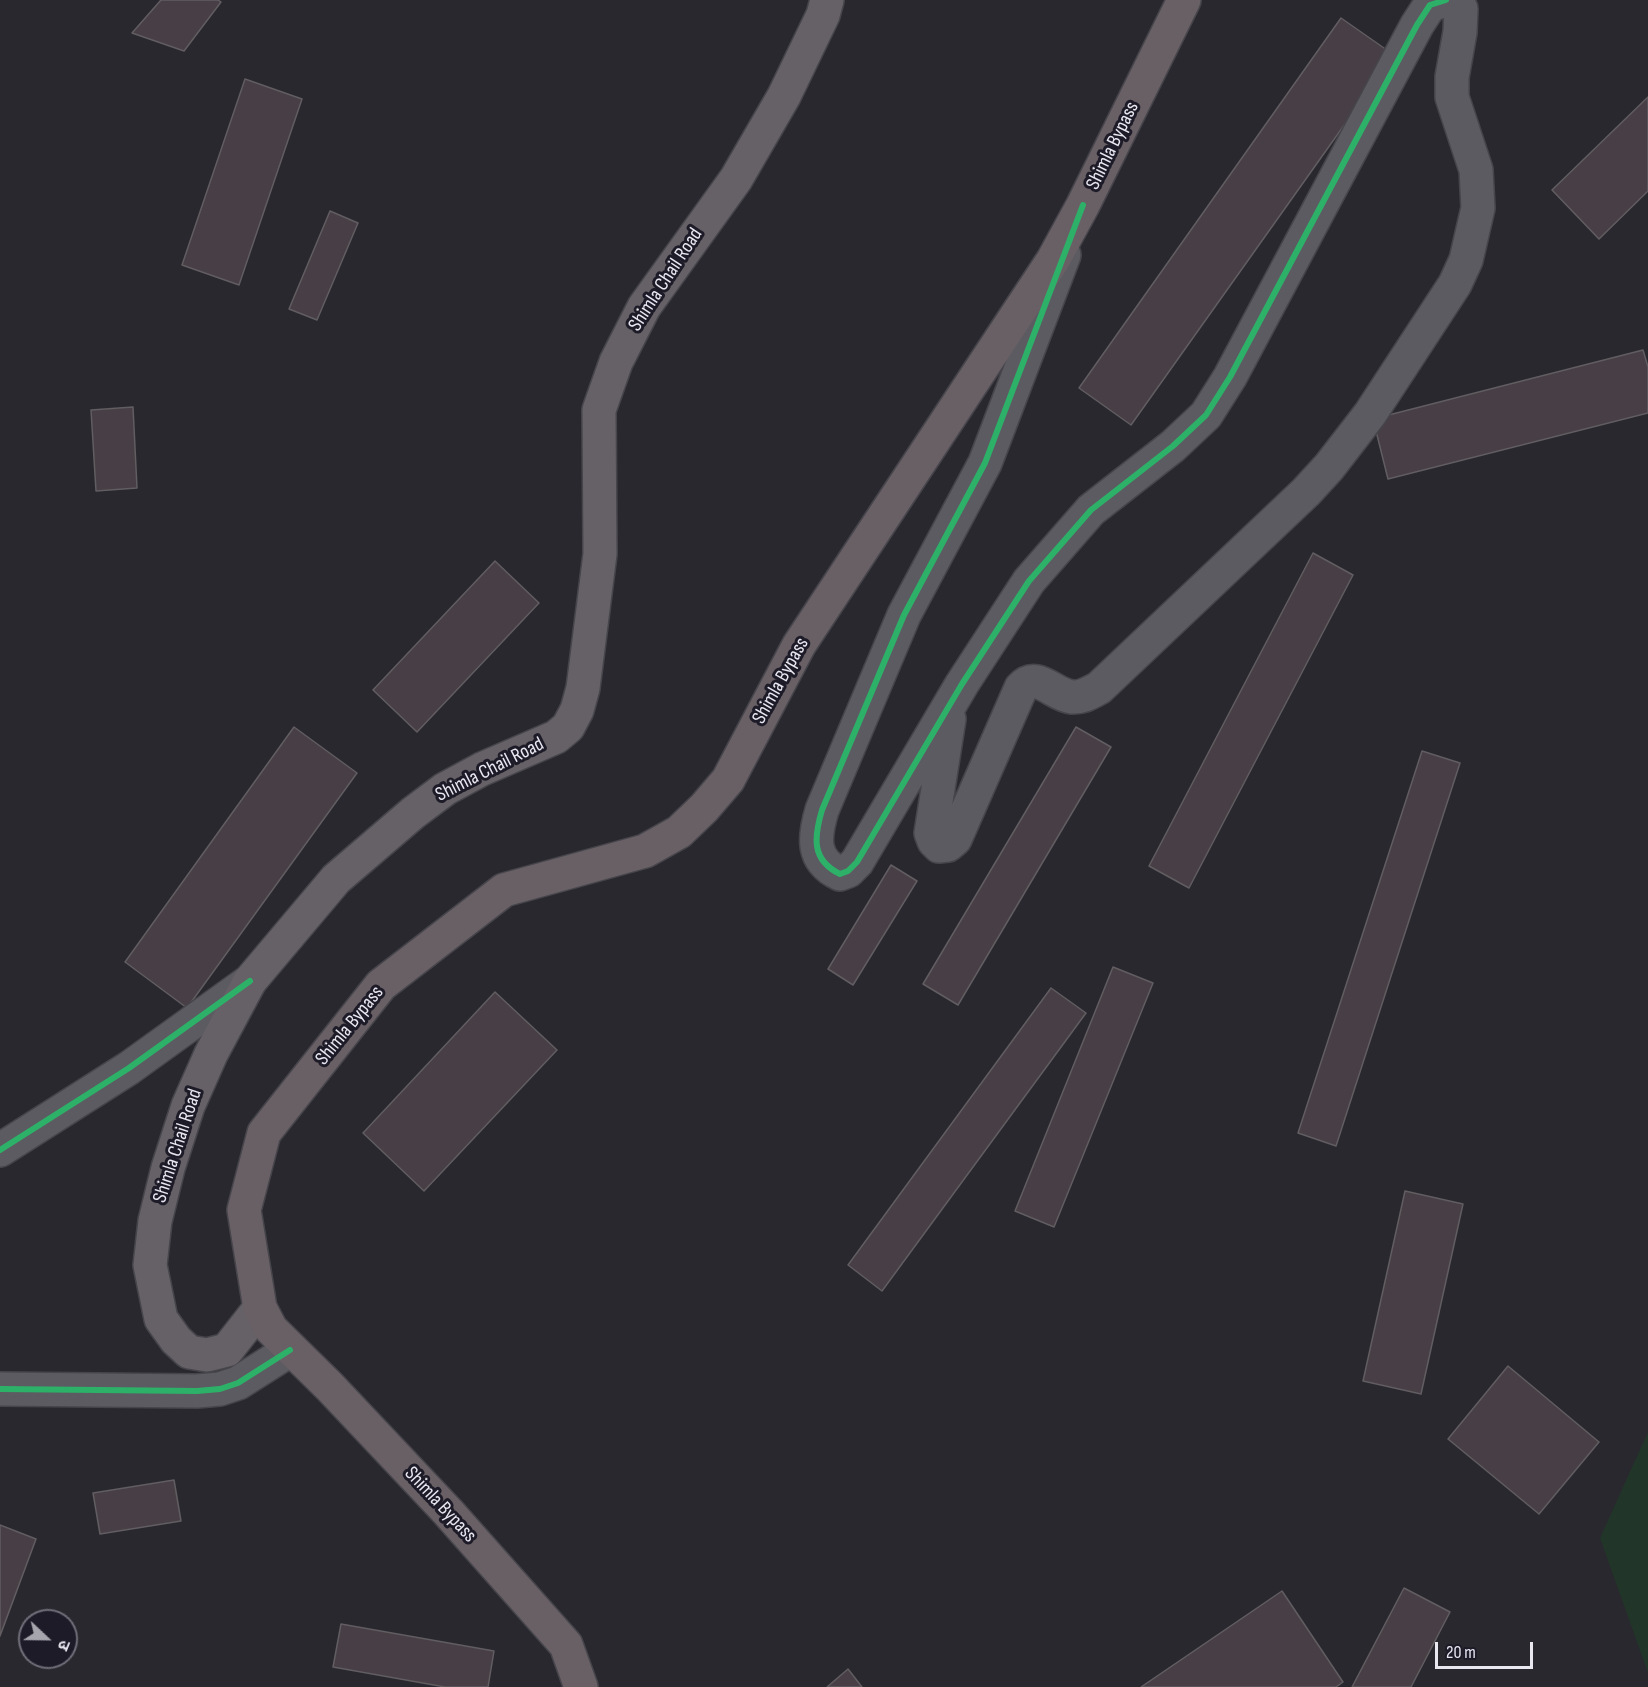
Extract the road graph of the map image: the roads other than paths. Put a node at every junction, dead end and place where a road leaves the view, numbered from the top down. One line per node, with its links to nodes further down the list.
1 (827, 0): 6 (main road, Shimla Chail Road)
2 (1184, 0): 4 (highway, Shimla Bypass)
3 (1448, 0): 5 (street); 5 (street)
4 (1083, 205): 5 (street); 8 (highway, Shimla Bypass)
5 (952, 701)
6 (250, 981): 7 (street); 8 (main road, Shimla Chail Road)
7 (0, 1150)
8 (260, 1308): 9 (highway, Shimla Bypass)
9 (290, 1350): 10 (street); 11 (highway, Shimla Bypass)
10 (0, 1389)
11 (581, 1687)

